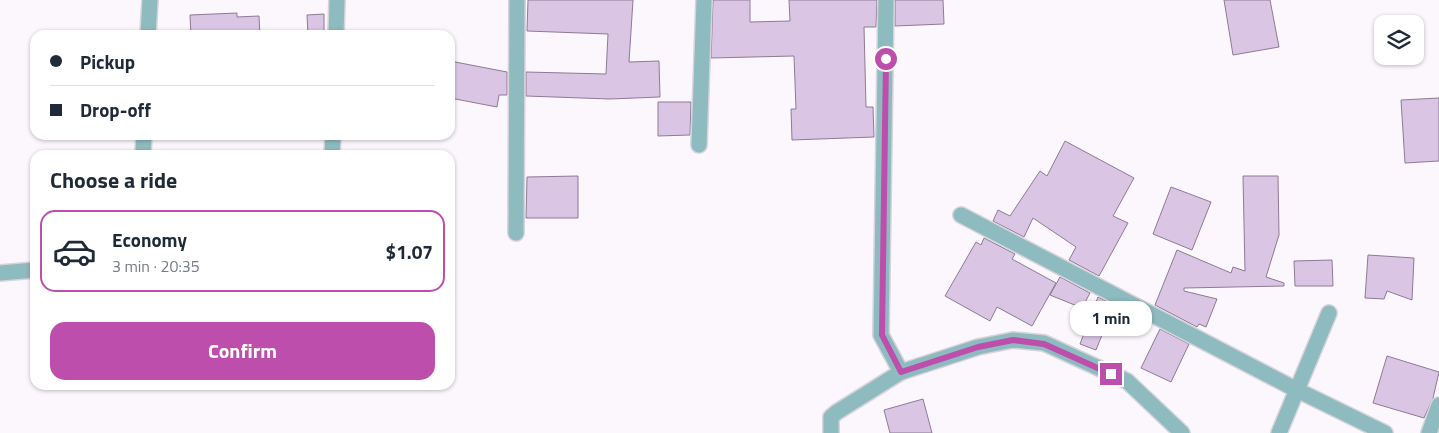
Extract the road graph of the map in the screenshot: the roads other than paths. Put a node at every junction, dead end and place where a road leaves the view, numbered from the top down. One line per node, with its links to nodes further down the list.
1 (150, 0): 6 (street)
2 (338, 0): 7 (street)
3 (517, 0): 10 (street)
4 (704, 0): 8 (street)
5 (886, 0): 14 (street)
6 (148, 30)
7 (336, 30)
8 (699, 145)
9 (961, 215): 15 (street)
10 (516, 233)
11 (30, 270): 12 (street)
12 (0, 273)
13 (1330, 313): 15 (street)
14 (901, 372): 17 (street); 18 (street)
15 (1297, 390): 19 (street); 20 (street)
16 (1439, 405): 21 (street)
17 (831, 433)
18 (1182, 433)
19 (1279, 433)
20 (1385, 433)
21 (1428, 433)

